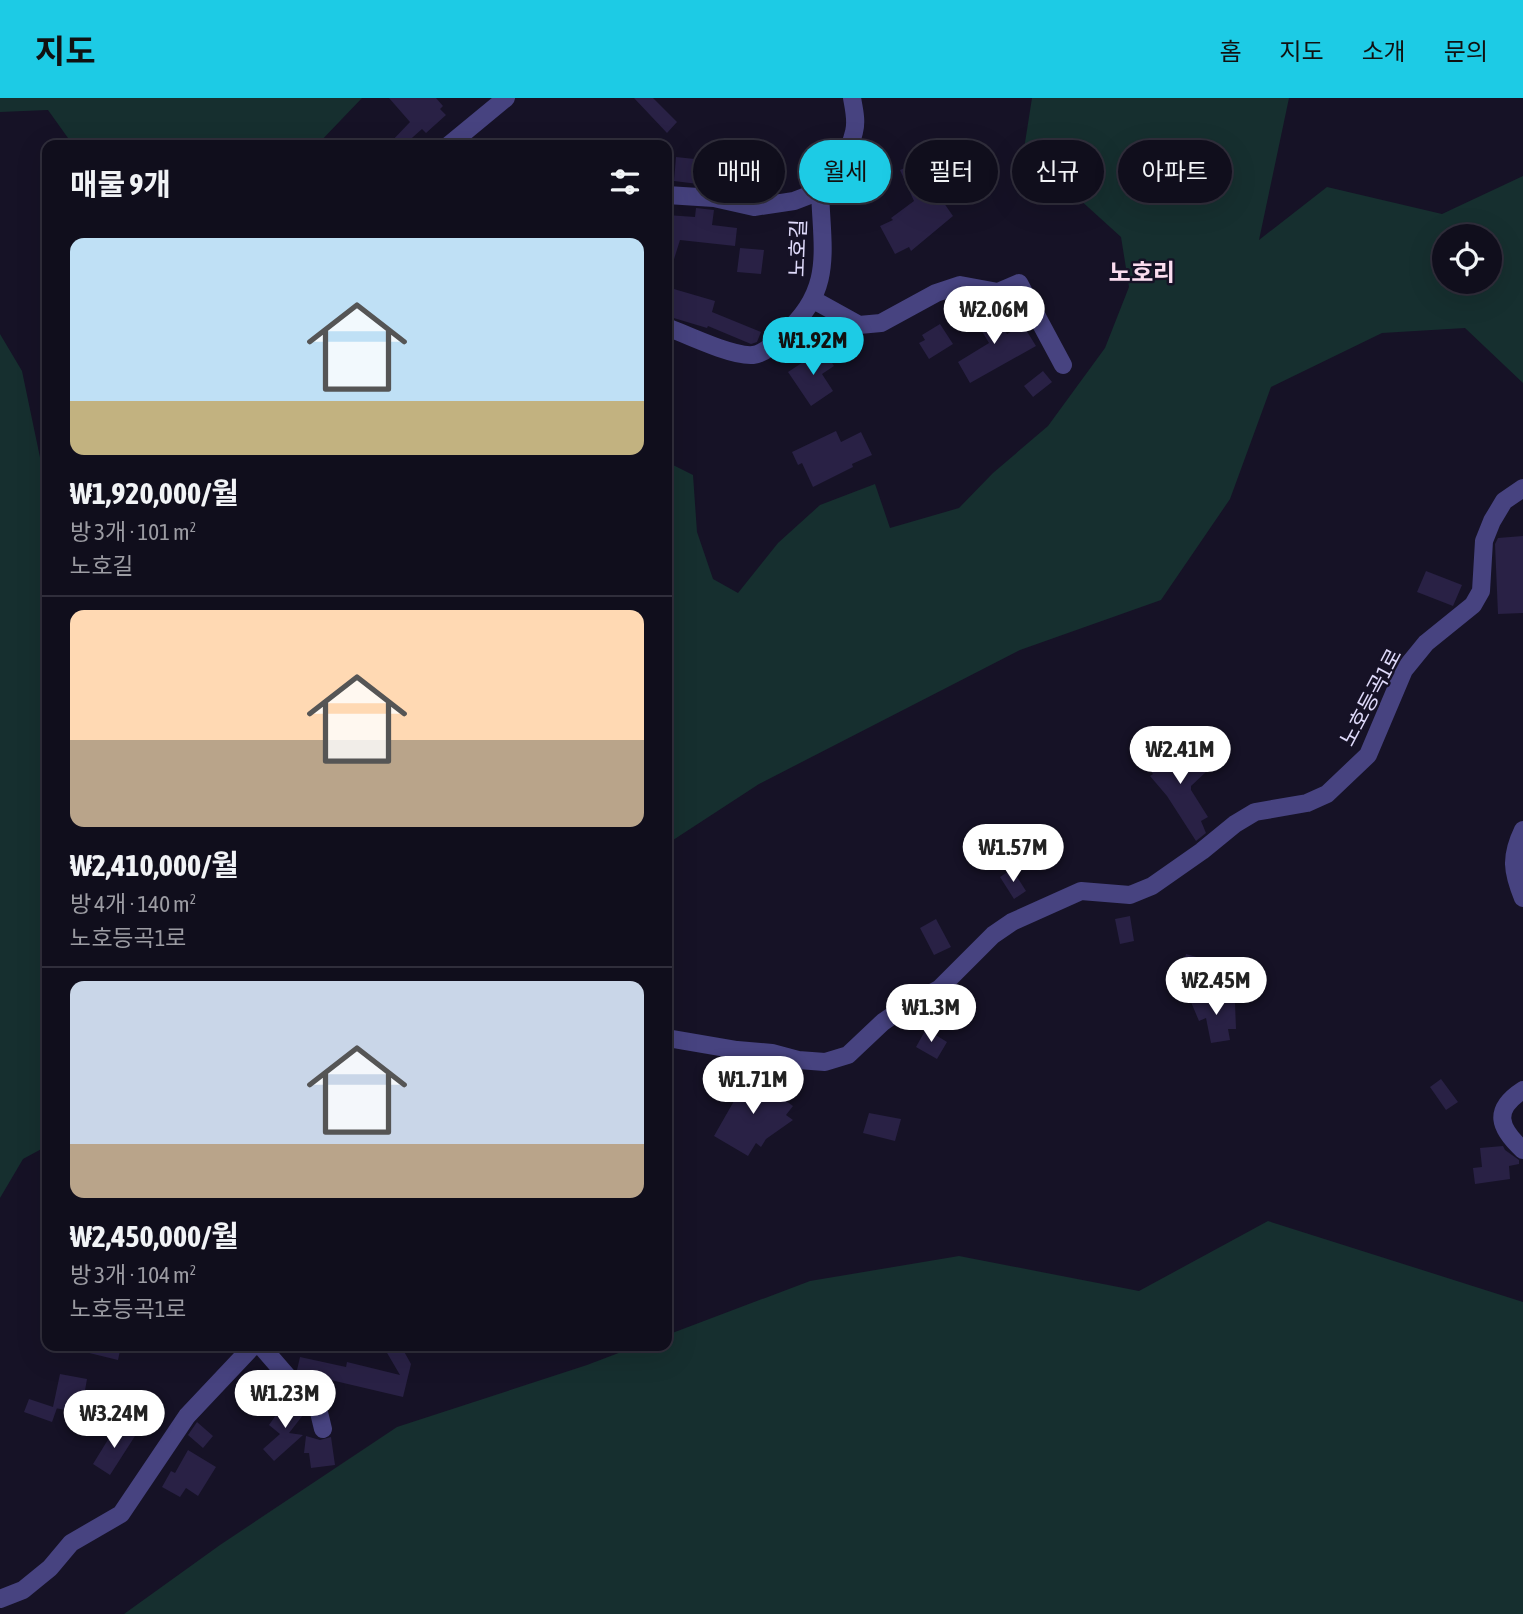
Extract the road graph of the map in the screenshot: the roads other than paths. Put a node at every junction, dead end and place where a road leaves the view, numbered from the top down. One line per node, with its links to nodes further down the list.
1 (506, 98): 3 (street)
2 (852, 98): 4 (street, 노호길)
3 (455, 140)
4 (851, 140)
5 (672, 195): 6 (street, 노호길)
6 (799, 199)
7 (821, 203): 8 (street, 노호길)
8 (812, 299): 9 (street, 노호길); 10 (street)
9 (672, 329)
10 (1063, 365)
11 (1523, 488): 14 (street, 노호등곡1로)
12 (1523, 830): 13 (street)
13 (1523, 898)
14 (672, 1039)
15 (1523, 1090): 16 (street)
16 (1523, 1150)
17 (248, 1351): 20 (street)
18 (265, 1351): 19 (street)
19 (323, 1429)
20 (0, 1599)

